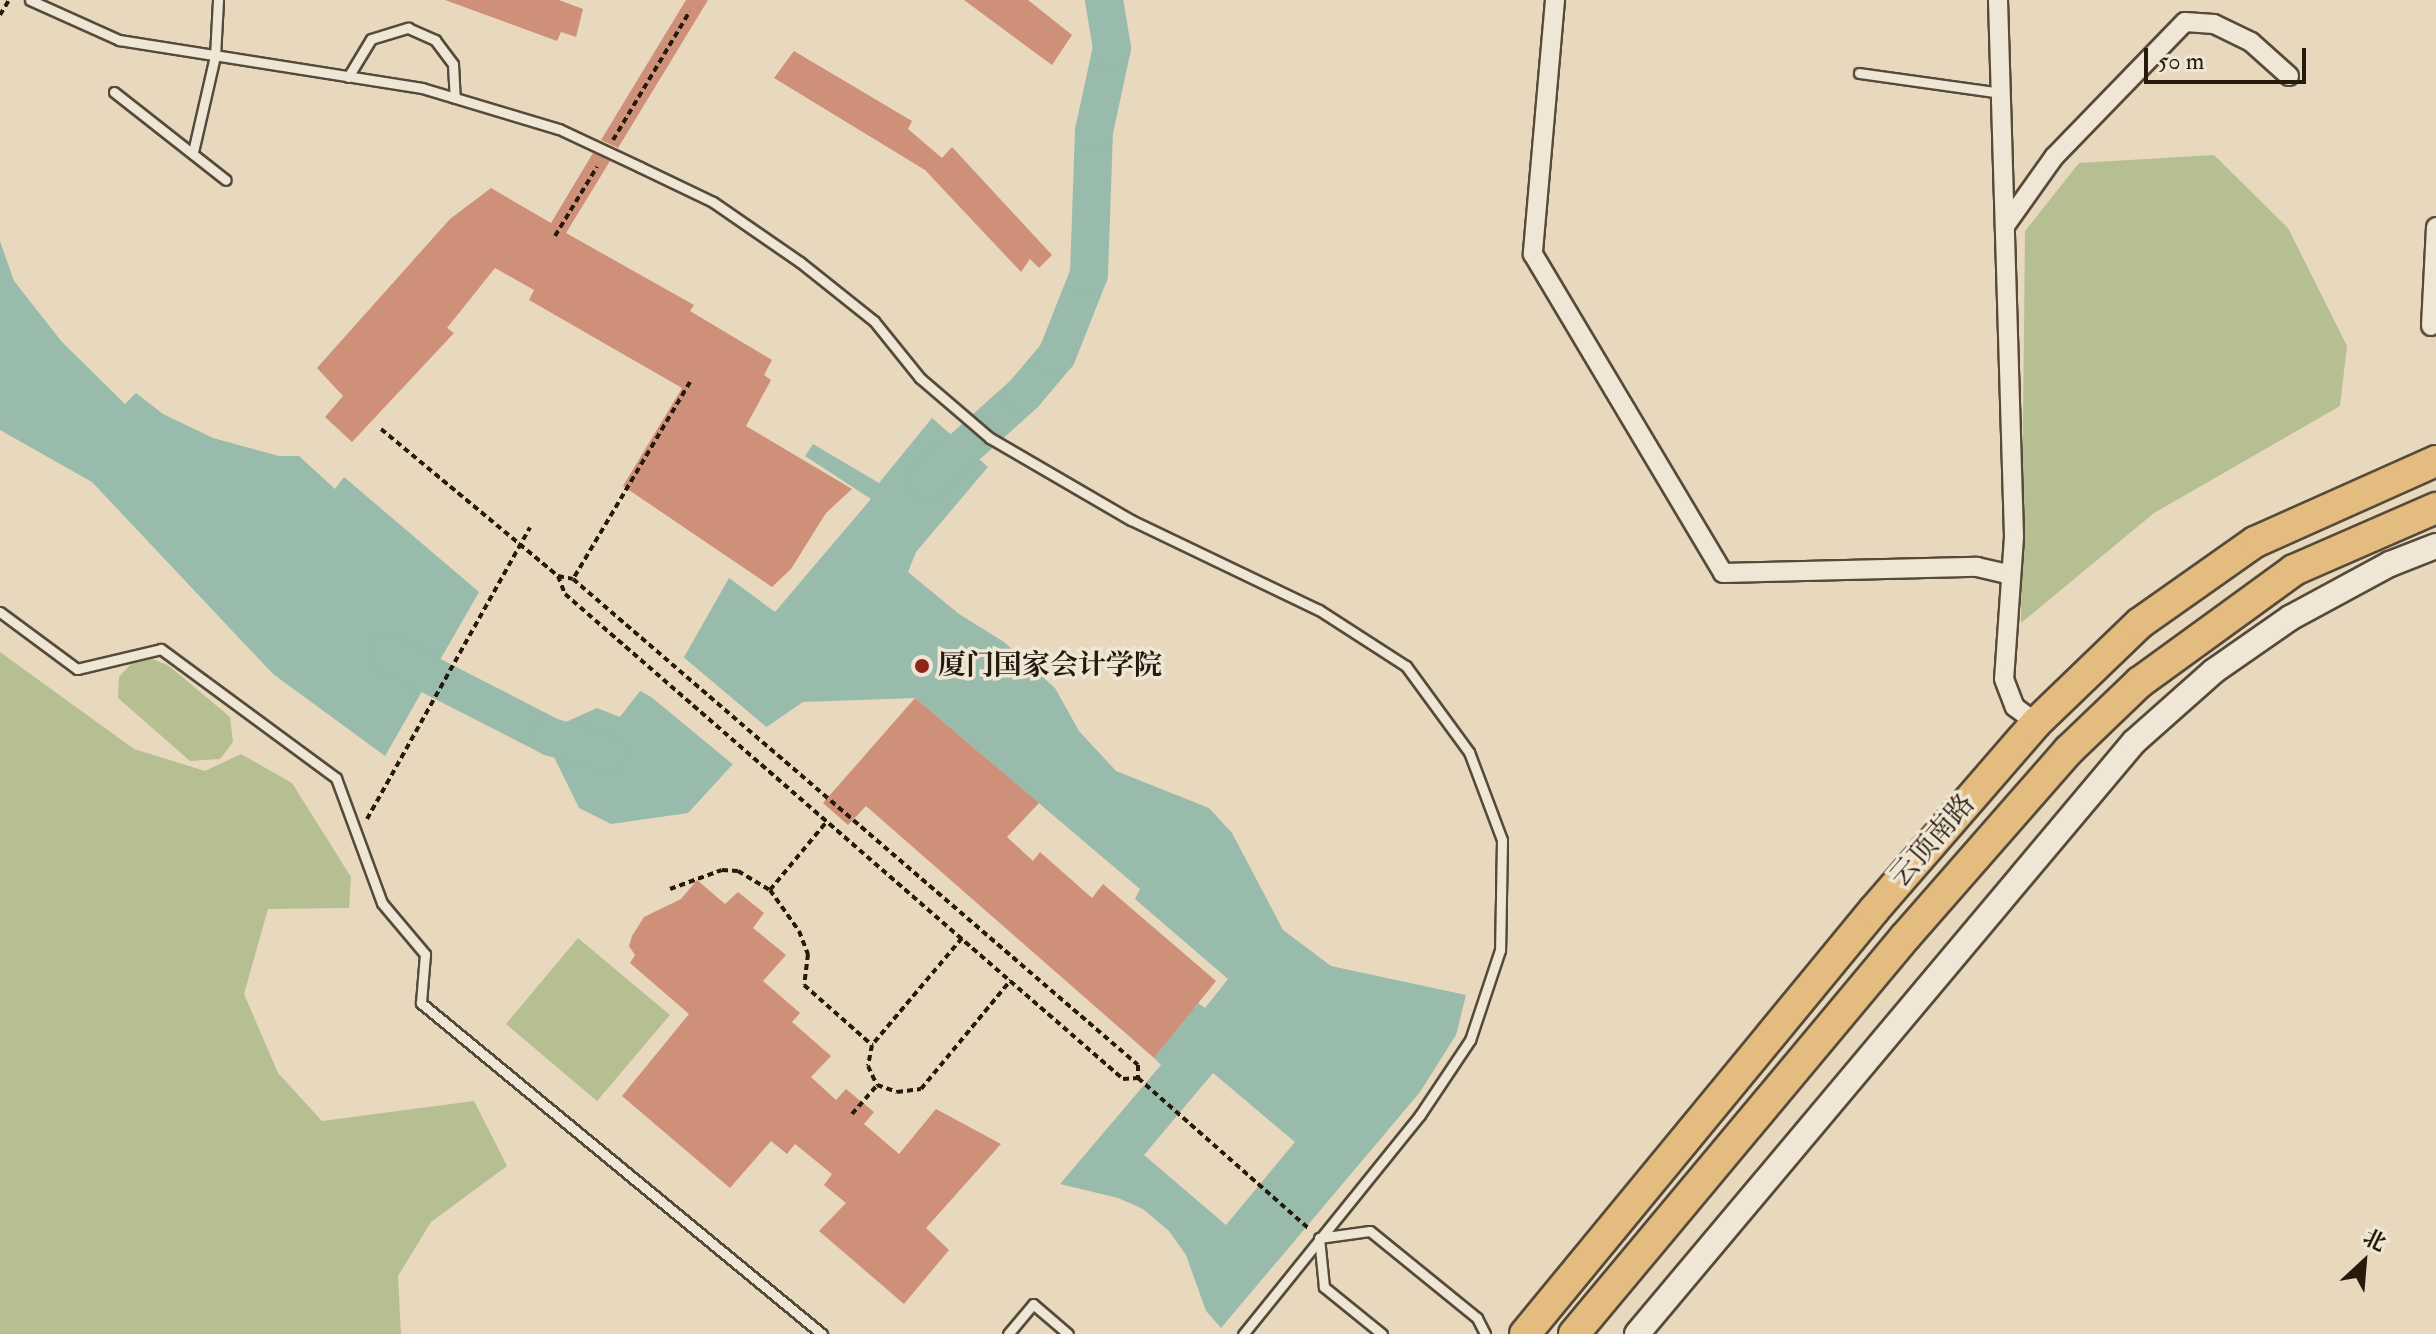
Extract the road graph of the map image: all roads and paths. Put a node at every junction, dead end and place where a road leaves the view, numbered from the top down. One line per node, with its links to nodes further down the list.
1 (9, 0): 7 (path)
2 (30, 0): 8 (lane)
3 (218, 0): 8 (lane)
4 (1555, 0): 30 (street)
5 (1998, 0): 13 (street)
6 (690, 11): 15 (path)
7 (0, 15)
8 (215, 56): 11 (lane); 16 (lane)
9 (1859, 73): 13 (lane)
10 (2289, 76): 19 (street)
11 (348, 77): 14 (lane); 14 (lane)
12 (114, 92): 16 (lane)
13 (2001, 93): 19 (street)
14 (455, 98): 47 (lane)
15 (612, 142)
16 (193, 152): 18 (lane)
17 (597, 167): 21 (path)
18 (226, 180)
19 (2005, 226): 30 (street)
20 (2436, 227): 22 (street)
21 (555, 236)
22 (2431, 326)
23 (690, 382): 32 (path)
24 (381, 429): 28 (path)
25 (2436, 461): 34 (main road, 云顶南路)
26 (2436, 508): 40 (main road, 云顶南路)
27 (530, 527): 28 (path)
28 (519, 544): 31 (path); 36 (path)
29 (2436, 546): 56 (street)
30 (2011, 575): 34 (street)
31 (558, 576): 32 (path); 35 (path)
32 (573, 579): 44 (path)
33 (0, 612): 36 (lane)
34 (2036, 723): 39 (main road, 云顶南路)
35 (828, 820): 38 (path); 41 (path)
36 (359, 835): 48 (lane)
37 (670, 889): 38 (path)
38 (770, 890): 43 (path)
39 (1874, 910): 40 (main road); 54 (main road, 云顶南路)
40 (1906, 936): 55 (main road, 云顶南路)
41 (962, 938): 42 (path); 43 (path)
42 (1011, 980): 44 (path); 45 (path)
43 (872, 1045): 45 (path)
44 (1138, 1078): 47 (path)
45 (877, 1085): 46 (path)
46 (852, 1114)
47 (1319, 1238): 51 (lane); 52 (lane); 53 (lane)
48 (822, 1334)
49 (1008, 1334): 50 (lane)
50 (1068, 1334)
51 (1243, 1334)
52 (1382, 1334)
53 (1485, 1334)
54 (1525, 1334)
55 (1574, 1334)
56 (1637, 1334)

